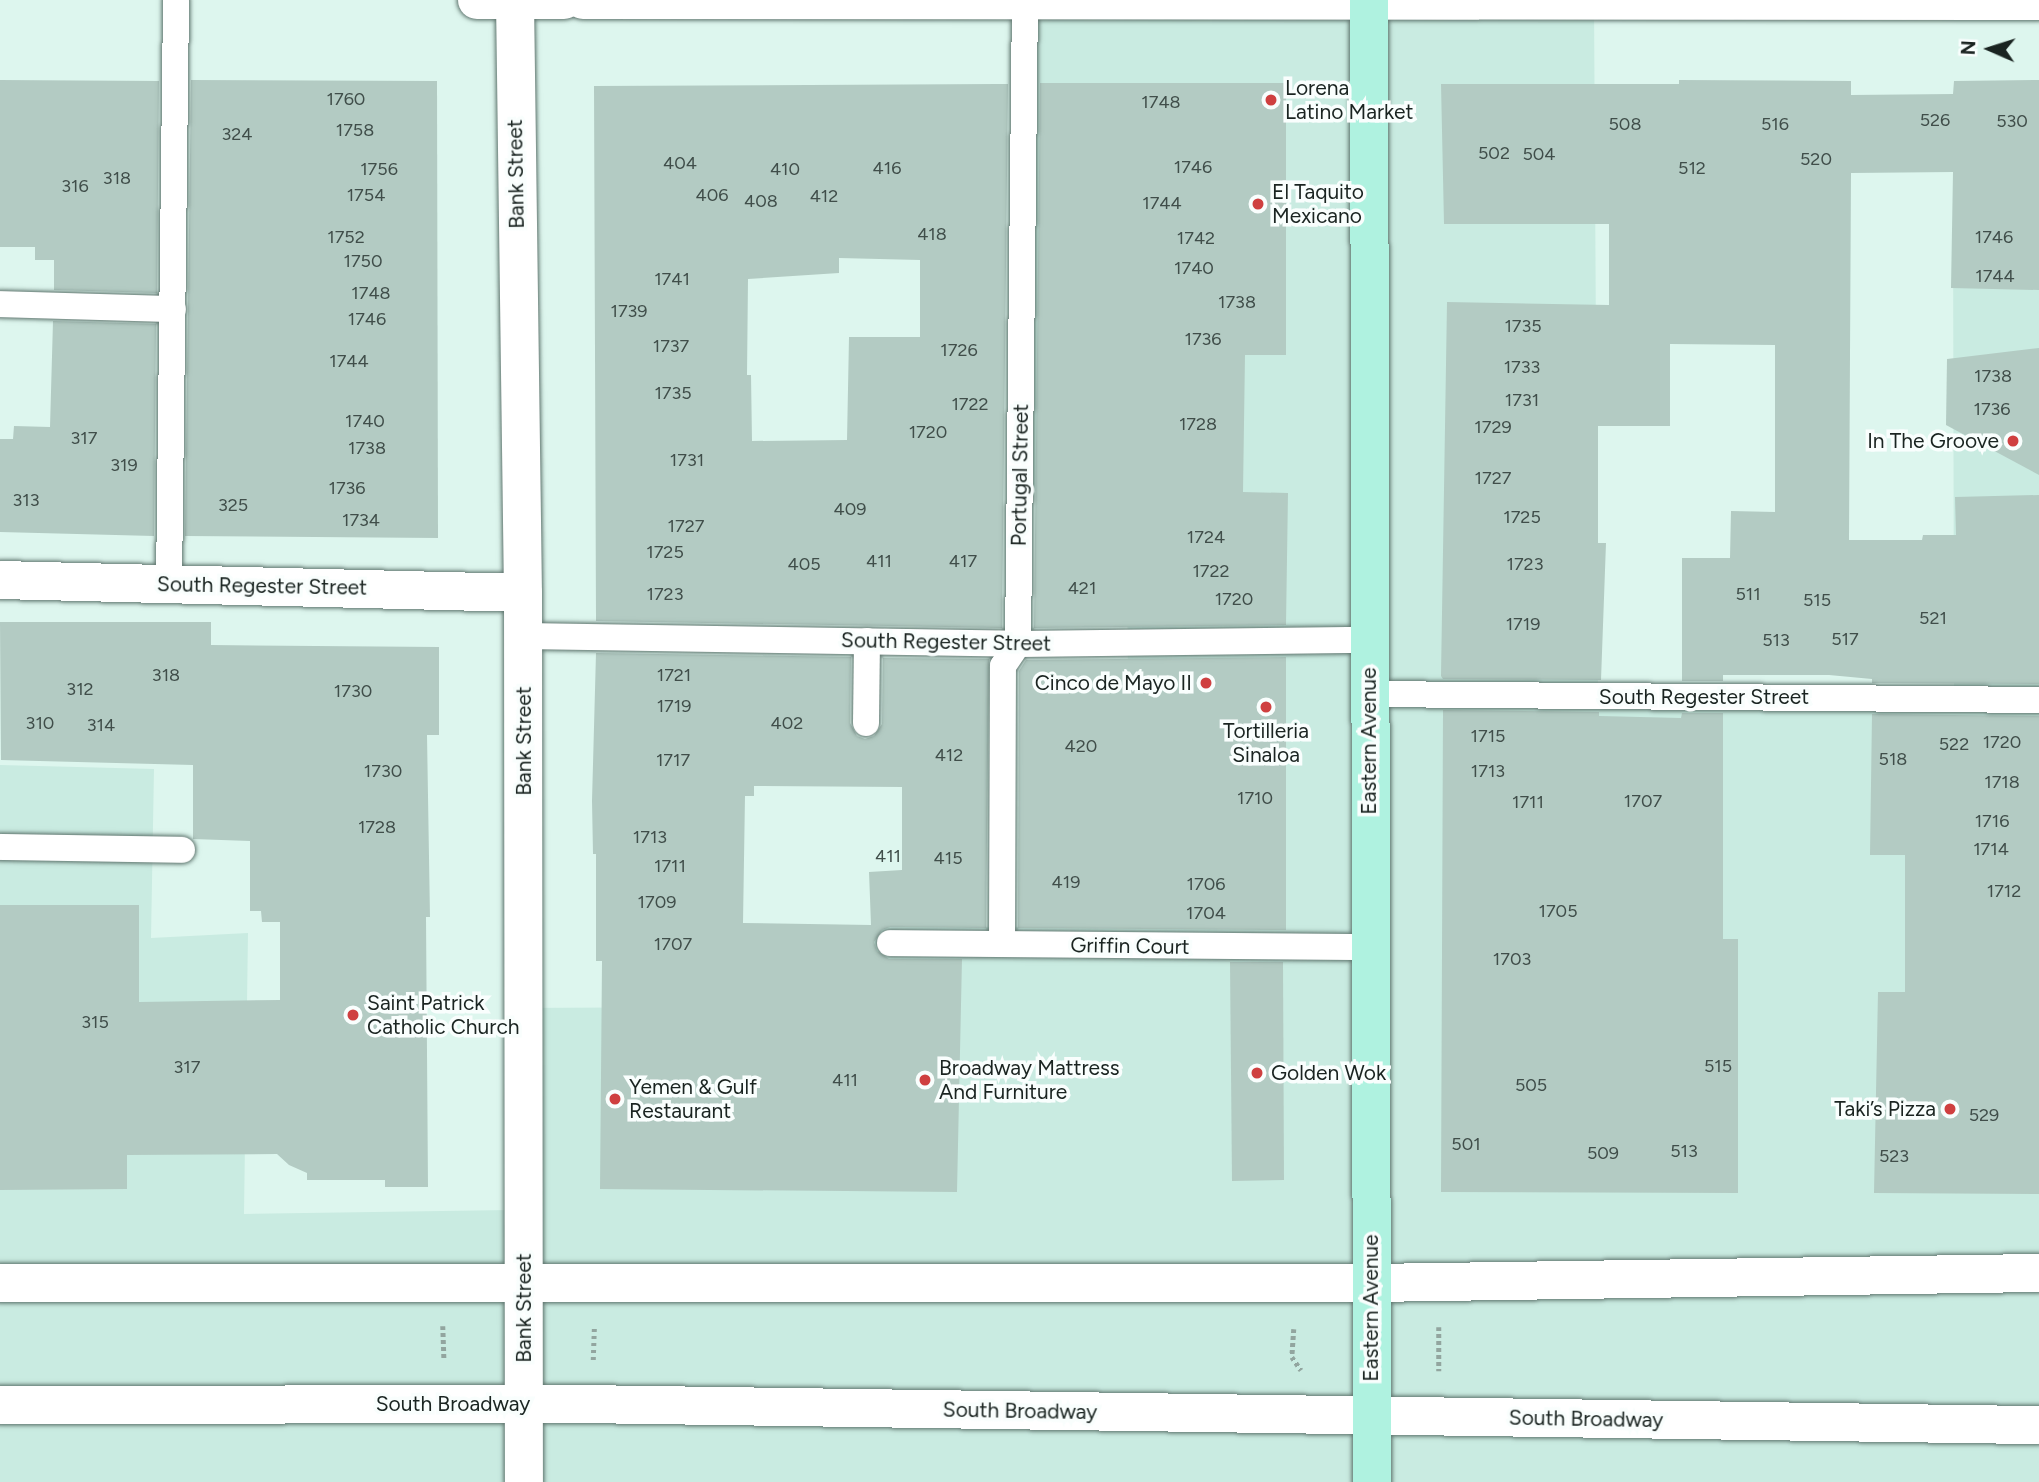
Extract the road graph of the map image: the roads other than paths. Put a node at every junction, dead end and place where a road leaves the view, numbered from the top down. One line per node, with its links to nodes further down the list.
1 (176, 0): 10 (lane)
2 (478, 0): 3 (main road)
3 (515, 0): 4 (main road); 13 (main road, Bank Street)
4 (564, 0)
5 (583, 0): 6 (main road)
6 (1025, 1): 7 (main road); 17 (lane, Portugal Street)
7 (1368, 1): 8 (main road); 15 (main road, Eastern Avenue)
8 (2039, 1)
9 (0, 304): 10 (lane)
10 (173, 309): 12 (lane)
11 (0, 580): 12 (main road, South Regester Street)
12 (169, 584): 13 (main road, South Regester Street)
13 (523, 593): 14 (main road, Bank Street)
14 (524, 636): 16 (lane, South Regester Street); 27 (main road, Bank Street)
15 (1368, 640): 17 (lane, South Regester Street); 18 (main road, Eastern Avenue)
16 (867, 641): 17 (lane, South Regester Street); 20 (lane)
17 (1018, 644): 24 (lane, Portugal Street)
18 (1369, 694): 19 (lane, South Regester Street); 25 (main road, Eastern Avenue)
19 (2039, 700)
20 (866, 723)
21 (0, 846): 22 (lane)
22 (182, 850)
23 (890, 943): 24 (lane, Griffin Court)
24 (1002, 943): 25 (lane, Griffin Court)
25 (1370, 947): 29 (main road, Eastern Avenue)
26 (2039, 1273): 29 (main road)
27 (525, 1281): 28 (main road); 29 (main road); 30 (main road, Bank Street)
28 (0, 1283)
29 (1371, 1283): 32 (main road, Eastern Avenue)
30 (524, 1404): 31 (main road, South Broadway); 32 (main road, South Broadway); 34 (main road, Bank Street)
31 (0, 1405)
32 (1372, 1416): 33 (main road, South Broadway); 35 (main road, Eastern Avenue)
33 (2039, 1425)
34 (524, 1482)
35 (1372, 1482)

